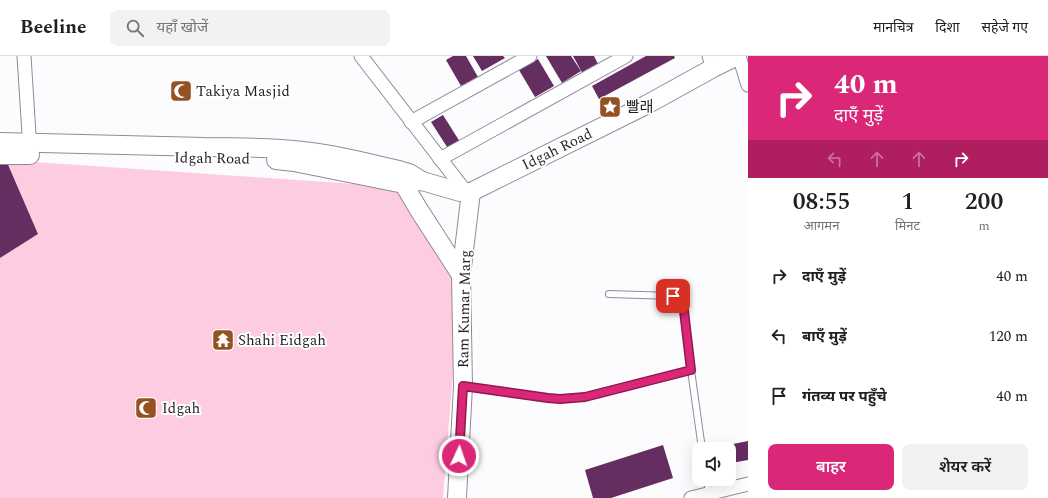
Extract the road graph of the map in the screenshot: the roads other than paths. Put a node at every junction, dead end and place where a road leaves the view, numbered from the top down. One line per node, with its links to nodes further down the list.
1 (24, 56): 10 (street)
2 (361, 56): 8 (street)
3 (530, 56): 8 (street)
4 (626, 56): 12 (street)
5 (738, 56): 6 (street, Idgah Road); 7 (street)
6 (711, 62): 15 (street, Idgah Road)
7 (748, 85)
8 (411, 122): 12 (street)
9 (0, 142): 10 (street)
10 (30, 149): 11 (street, Idgah Road); 13 (street); 14 (street, Idgah Road)
11 (0, 155)
12 (440, 159): 15 (street)
13 (422, 181): 14 (street, Idgah Road); 15 (street)
14 (403, 183): 16 (street)
15 (466, 192): 16 (street, Ram Kumar Marg)
16 (461, 275): 19 (street, Ram Kumar Marg)
17 (609, 294): 18 (lane)
18 (691, 370): 19 (lane); 20 (lane)
19 (463, 386): 24 (street, Ram Kumar Marg)
20 (701, 442)
21 (748, 484): 23 (street)
22 (708, 486): 23 (lane)
23 (709, 494): 25 (street)
24 (457, 498)
25 (691, 498)

